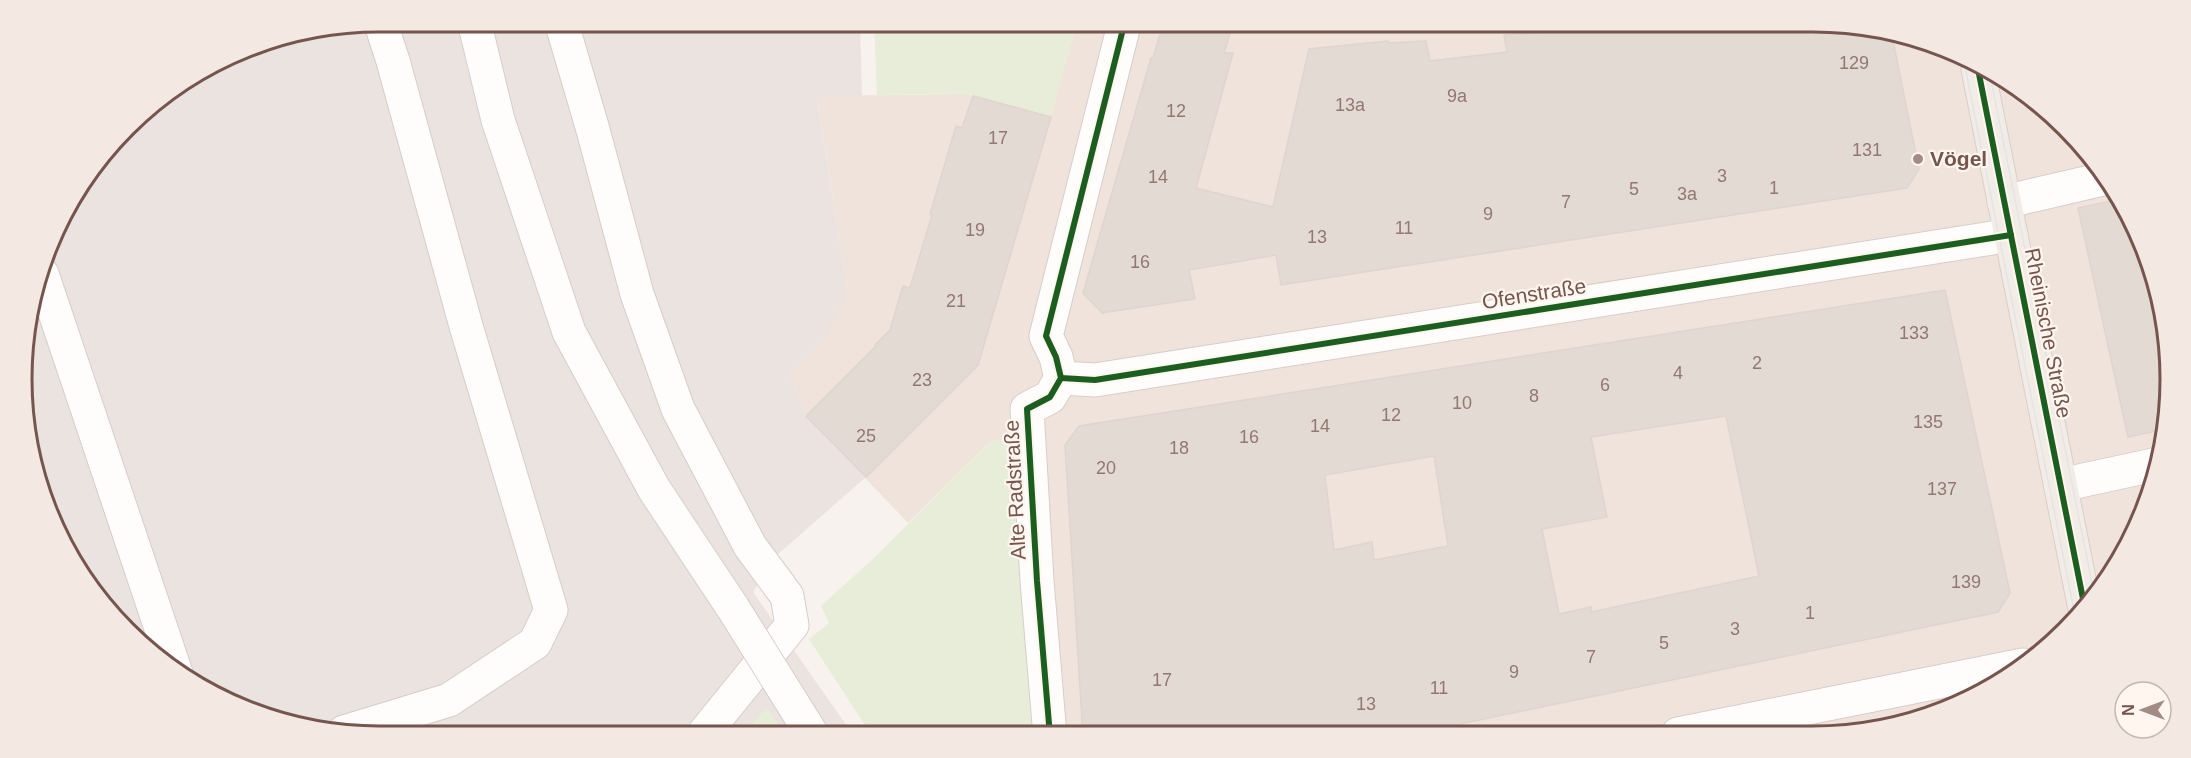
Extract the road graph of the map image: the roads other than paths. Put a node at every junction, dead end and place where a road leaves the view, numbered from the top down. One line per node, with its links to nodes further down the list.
1 (384, 32): 16 (street)
2 (477, 32): 18 (street, bridge)
3 (564, 32): 17 (street)
4 (1122, 32): 10 (street)
5 (1979, 74): 7 (main road, Rheinische Straße)
6 (2097, 180): 7 (street)
7 (2004, 202): 8 (main road, Rheinische Straße)
8 (2011, 235): 10 (street, Ofenstraße); 12 (main road, Rheinische Straße)
9 (45, 283): 14 (street)
10 (1061, 378): 19 (street, Alte Radstraße)
11 (2149, 466): 12 (street)
12 (2061, 485): 13 (main road, Rheinische Straße)
13 (2083, 597)
14 (171, 658)
15 (2005, 668): 20 (street)
16 (364, 726)
17 (710, 726)
18 (807, 726)
19 (1049, 726)
20 (1717, 726)

